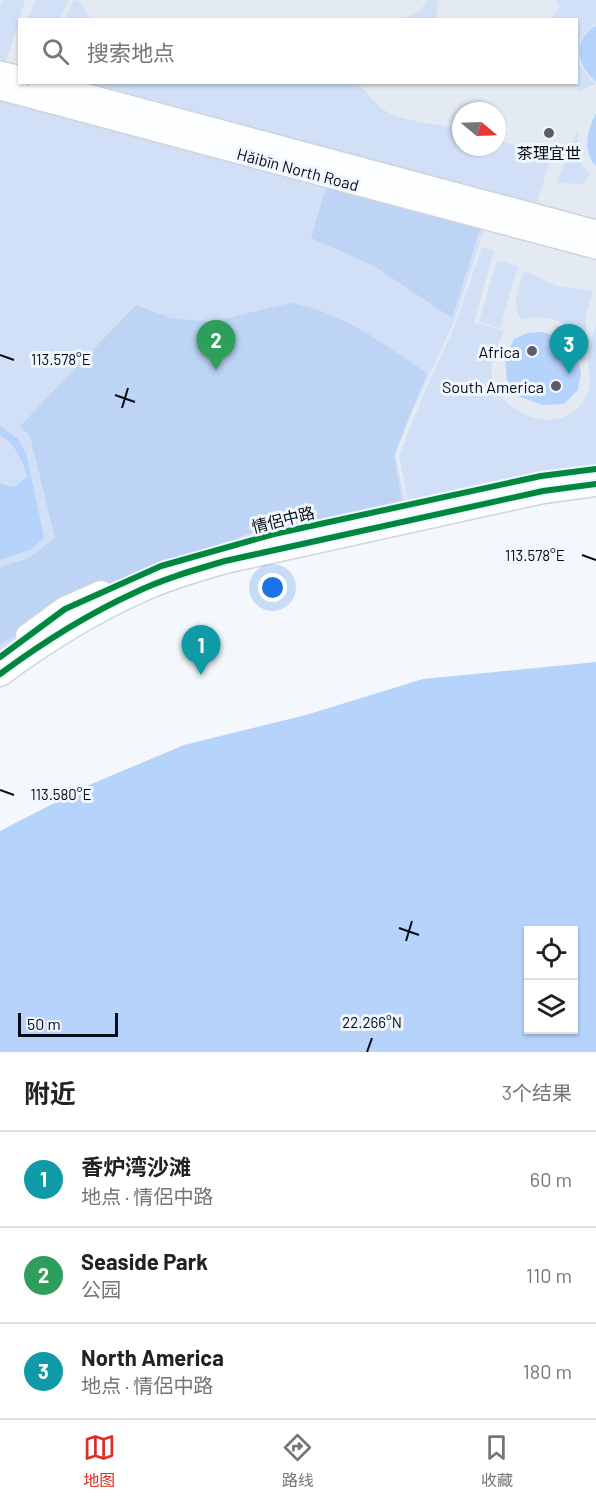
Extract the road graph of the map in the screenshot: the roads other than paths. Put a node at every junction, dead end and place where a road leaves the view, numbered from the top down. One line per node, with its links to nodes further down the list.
1 (0, 72): 2 (main road)
2 (18, 76)
3 (46, 84): 5 (main road, Hǎibīn North Road)
4 (0, 89): 6 (main road, Hǎibīn North Road)
5 (596, 231)
6 (596, 248)
7 (596, 469): 9 (highway, 情侶中路)
8 (596, 484): 10 (highway, 情侶中路)
9 (0, 657)
10 (0, 674)

